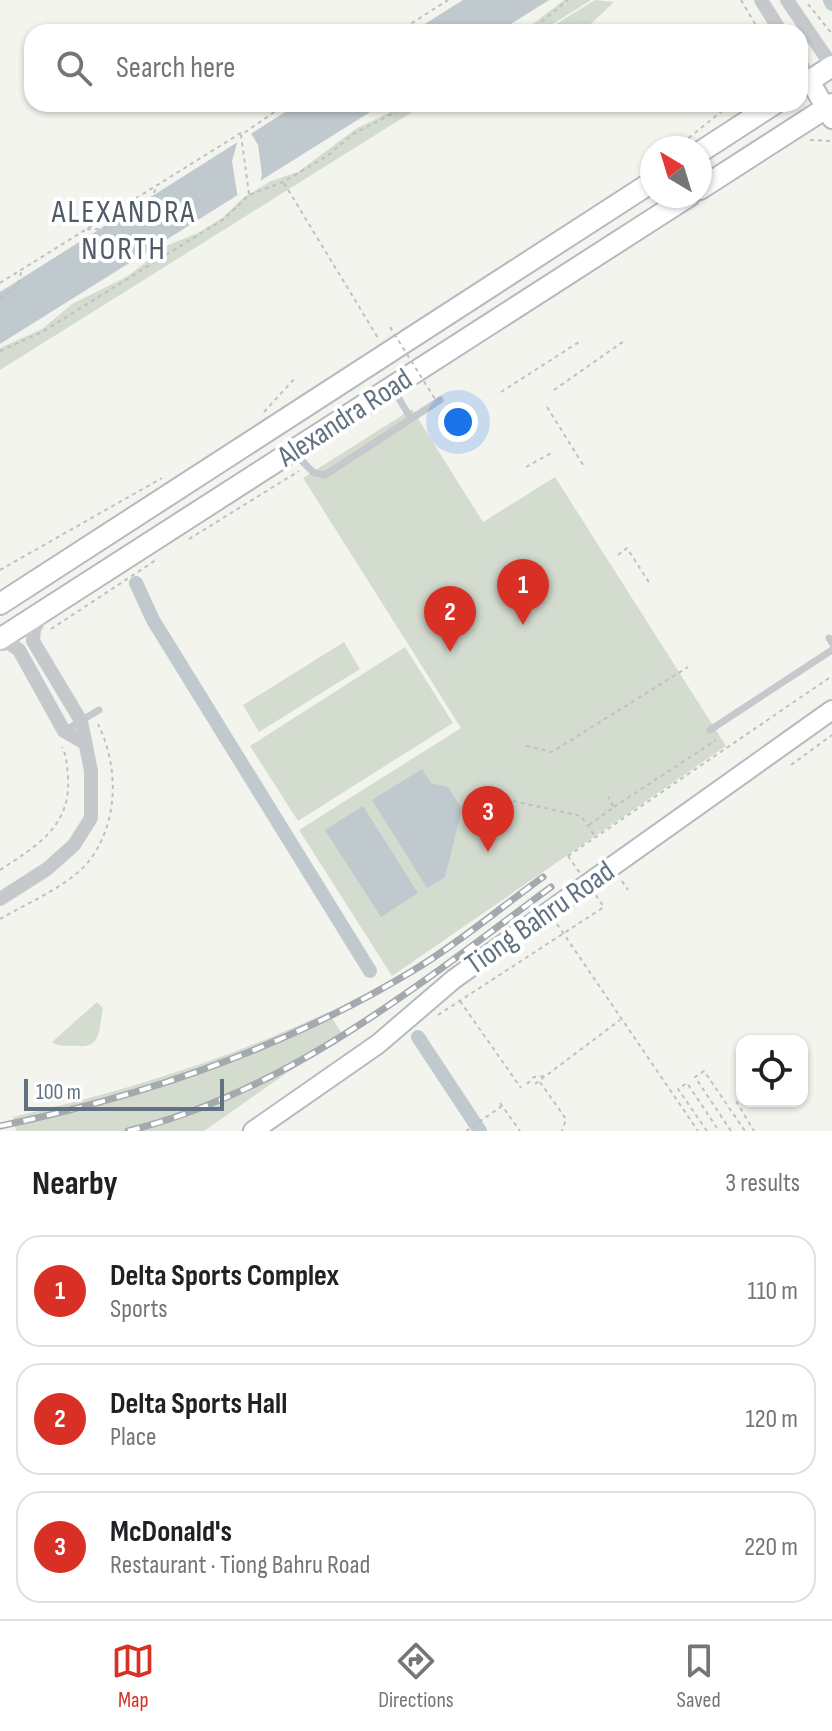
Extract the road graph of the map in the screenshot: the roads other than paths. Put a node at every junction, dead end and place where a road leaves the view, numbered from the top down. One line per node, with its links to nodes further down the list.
1 (761, 0): 3 (street)
2 (787, 0): 4 (street)
3 (776, 24)
4 (803, 24)
5 (808, 31): 6 (street)
6 (832, 66): 7 (main road)
7 (808, 75)
8 (808, 85): 10 (main road)
9 (762, 112): 11 (main road)
10 (827, 115): 12 (main road)
11 (712, 144)
12 (712, 182)
13 (640, 190): 19 (main road, Alexandra Road)
14 (670, 208): 15 (main road, Alexandra Road)
15 (392, 387): 17 (lane); 18 (main road, Alexandra Road)
16 (438, 399): 17 (lane)
17 (411, 419): 18 (lane)
18 (299, 459): 20 (main road, Alexandra Road)
19 (82, 551): 20 (main road); 21 (main road, Alexandra Road)
20 (96, 577): 22 (main road, Alexandra Road)
21 (0, 604)
22 (44, 611): 23 (main road, Alexandra Road); 29 (street)
23 (0, 641): 31 (street)
24 (832, 650): 26 (lane)
25 (776, 674): 26 (lane)
26 (782, 683): 30 (lane)
27 (99, 710): 29 (lane)
28 (832, 710): 34 (main road, Tiong Bahru Road)
29 (81, 721): 31 (lane); 32 (street)
30 (710, 730)
31 (62, 737): 32 (street)
32 (83, 742): 33 (street)
33 (0, 899)
34 (253, 1131)

